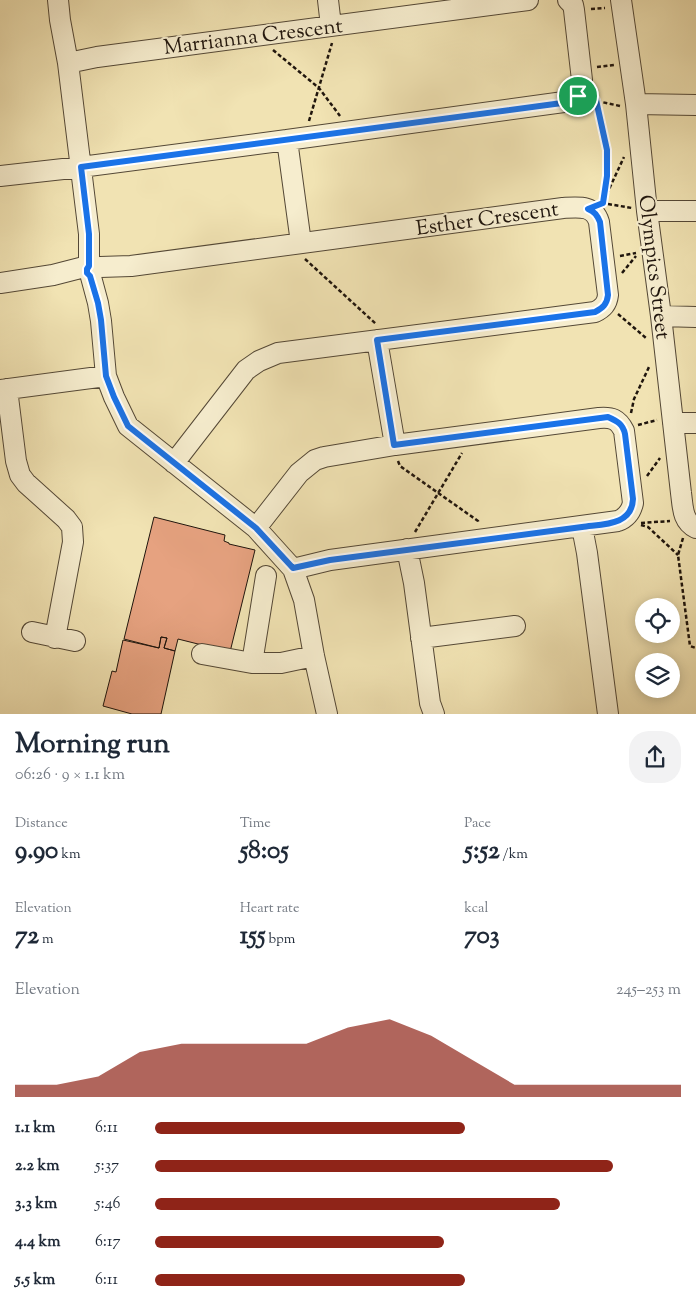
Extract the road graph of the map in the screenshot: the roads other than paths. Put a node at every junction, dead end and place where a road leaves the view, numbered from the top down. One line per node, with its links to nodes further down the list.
1 (58, 0): 7 (street)
2 (328, 0): 6 (street)
3 (528, 0): 6 (street, Marrianna Crescent)
4 (622, 4): 8 (street, Olympics Street)
5 (571, 5): 10 (street)
6 (331, 26): 7 (street, Marrianna Crescent)
7 (68, 62): 11 (street)
8 (636, 104): 9 (street); 13 (street, Olympics Street)
9 (696, 104)
10 (286, 140): 11 (street); 15 (street)
11 (81, 167): 12 (street); 16 (street)
12 (0, 176)
13 (647, 211): 14 (street); 18 (street, Olympics Street)
14 (696, 211)
15 (301, 243): 16 (street, Esther Crescent); 20 (street, Esther Crescent)
16 (94, 270): 17 (street, Esther Crescent); 21 (street)
17 (0, 282)
18 (662, 316): 19 (street); 23 (street, Olympics Street)
19 (696, 317)
20 (377, 340): 25 (street); 26 (street)
21 (106, 376): 22 (street); 26 (street)
22 (4, 389): 34 (street)
23 (674, 423): 24 (street); 27 (street, Olympics Street)
24 (696, 423)
25 (394, 445): 28 (street); 29 (street)
26 (174, 463): 29 (street)
27 (691, 524)
28 (582, 527): 30 (street); 41 (street)
29 (256, 528): 31 (street)
30 (410, 549): 31 (street); 35 (street)
31 (293, 568): 37 (street)
32 (266, 576): 38 (street)
33 (514, 626): 35 (street)
34 (32, 632)
35 (421, 638): 40 (street)
36 (202, 654): 38 (street)
37 (314, 656): 38 (street); 39 (street)
38 (252, 663)
39 (327, 714)
40 (434, 714)
41 (608, 714)

